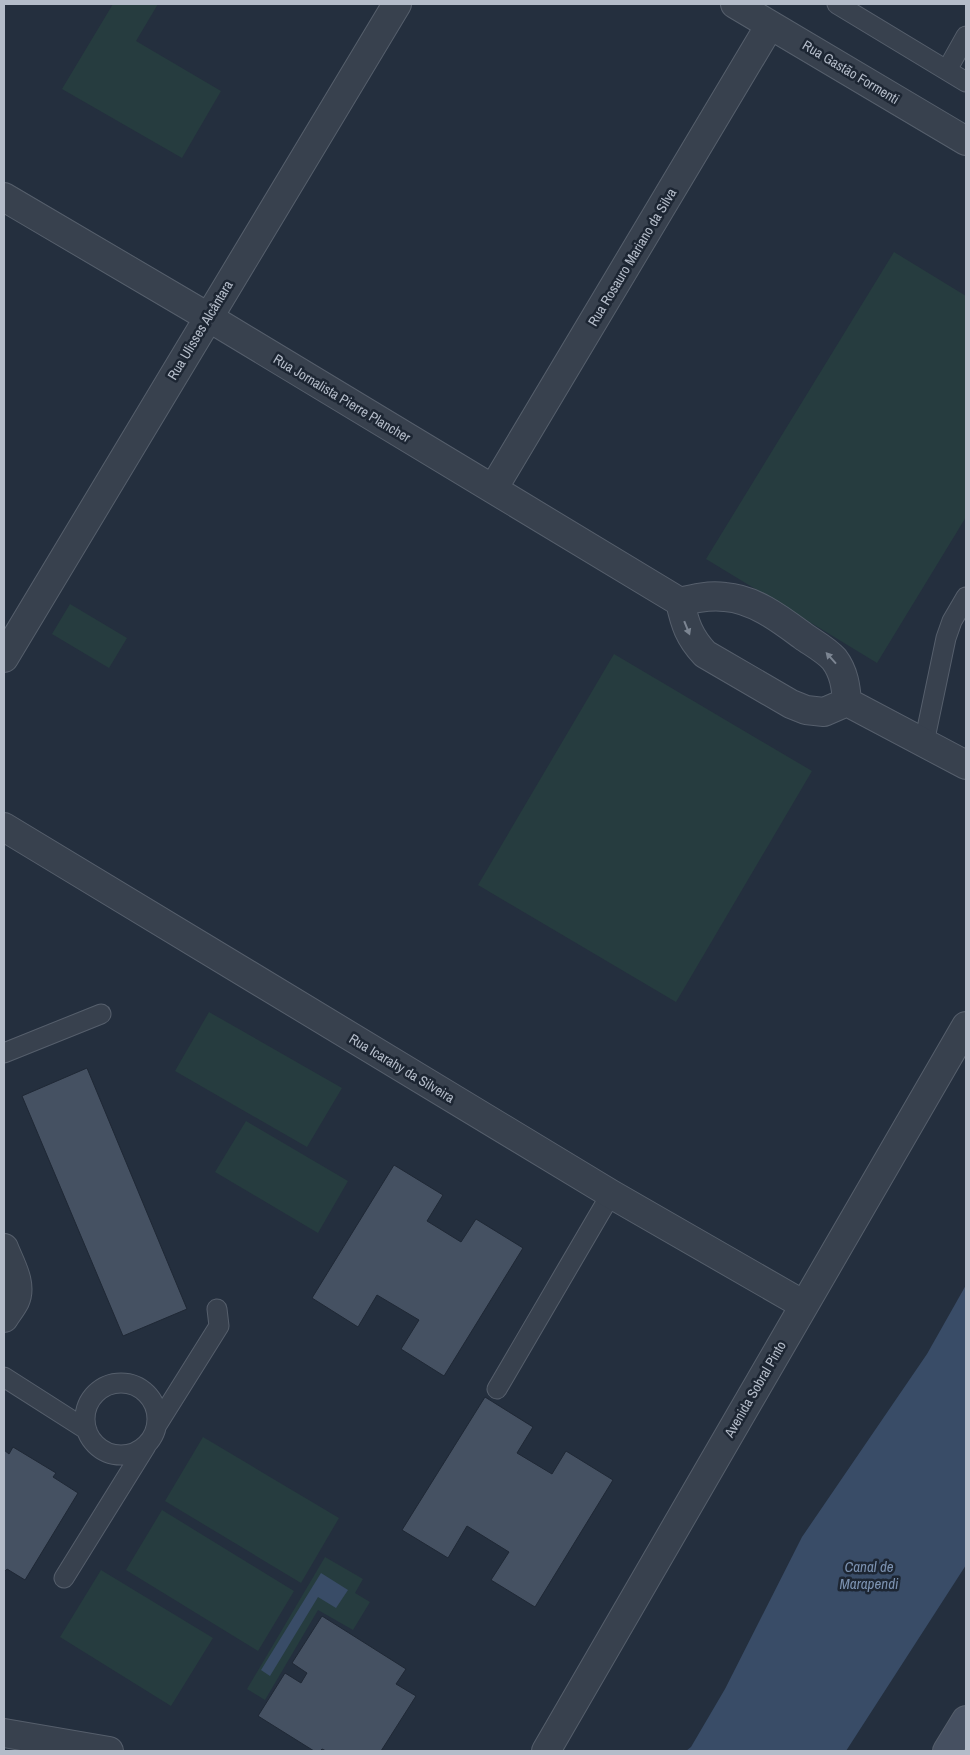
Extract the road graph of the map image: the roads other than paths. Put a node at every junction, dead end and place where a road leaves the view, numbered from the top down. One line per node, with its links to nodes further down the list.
1 (397, 4): 11 (street, Rua Ulisses Alcântara)
2 (735, 4): 5 (street, Rua Gastão Formenti)
3 (837, 4): 4 (lane)
4 (863, 10): 7 (lane)
5 (770, 25): 9 (street, Rua Gastão Formenti); 12 (street, Rua Rosauro Mariano da Silva)
6 (966, 36): 7 (lane)
7 (947, 70): 8 (lane)
8 (966, 82)
9 (966, 141)
10 (4, 197): 11 (street, Rua Jornalista Pierre Plancher)
11 (208, 317): 12 (street, Rua Jornalista Pierre Plancher); 15 (street, Rua Ulisses Alcântara)
12 (493, 489): 14 (street, Rua Jornalista Pierre Plancher)
13 (966, 597): 17 (lane)
14 (680, 602): 16 (street, one-way to 16); 16 (street, one-way to 14)
15 (4, 658)
16 (847, 702): 17 (street)
17 (924, 743): 18 (street)
18 (966, 765)
19 (4, 827): 23 (street, Rua Icarahy da Silveira)
20 (101, 1014): 22 (lane)
21 (966, 1026): 25 (street, Avenida Sobral Pinto)
22 (4, 1053)
23 (611, 1194): 25 (street, Rua Icarahy da Silveira); 29 (lane)
24 (4, 1248): 27 (street)
25 (804, 1305): 37 (street, Avenida Sobral Pinto)
26 (217, 1309): 30 (lane)
27 (4, 1318)
28 (4, 1377): 31 (lane)
29 (497, 1389)
30 (157, 1426): 31 (lane); 32 (lane)
31 (87, 1430): 32 (lane)
32 (146, 1446): 33 (lane)
33 (64, 1578)
34 (966, 1720): 38 (street)
35 (4, 1733): 36 (street)
36 (109, 1751)
37 (546, 1751)
38 (947, 1751)

